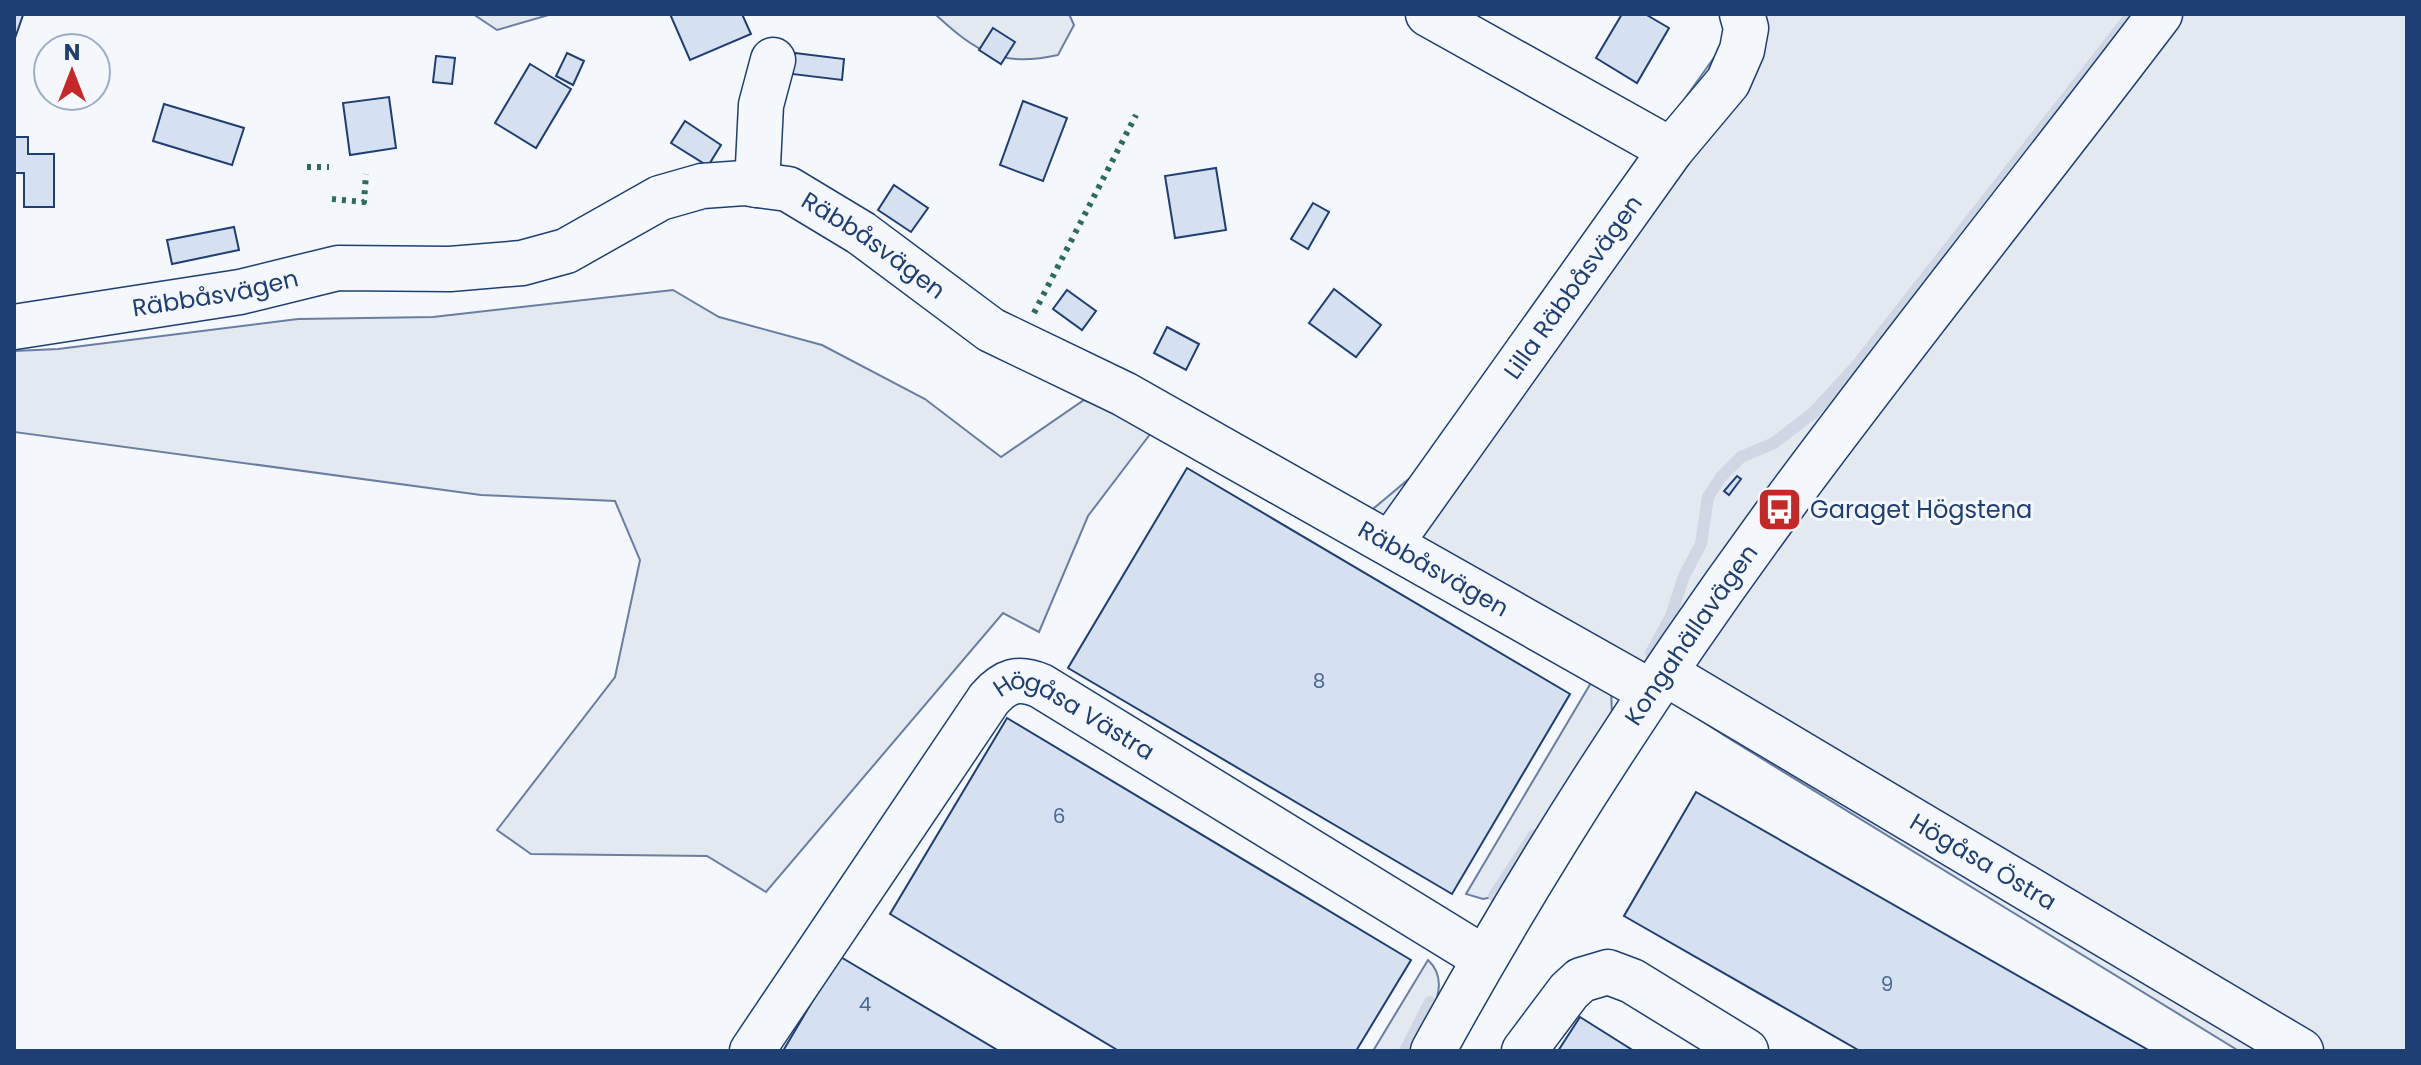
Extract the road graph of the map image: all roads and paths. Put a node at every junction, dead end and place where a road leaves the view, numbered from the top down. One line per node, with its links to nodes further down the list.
1 (1428, 14): 5 (street)
2 (2160, 14): 9 (street, Kongahällavägen)
3 (1753, 19): 5 (street, Lilla Räbbåsvägen)
4 (773, 60): 6 (street)
5 (1671, 150): 8 (street, Lilla Räbbåsvägen)
6 (757, 185): 7 (street, Räbbåsvägen); 8 (street, Räbbåsvägen)
7 (14, 327)
8 (1391, 543): 9 (street, Räbbåsvägen)
9 (1658, 683): 10 (street, Kongahällavägen); 15 (street, Högåsa Östra)
10 (1484, 958): 11 (street, Högåsa Västra); 12 (street, Kongahällavägen)
11 (752, 1051)
12 (1433, 1051)
13 (1524, 1051): 14 (street)
14 (1746, 1051)
15 (2301, 1051)

